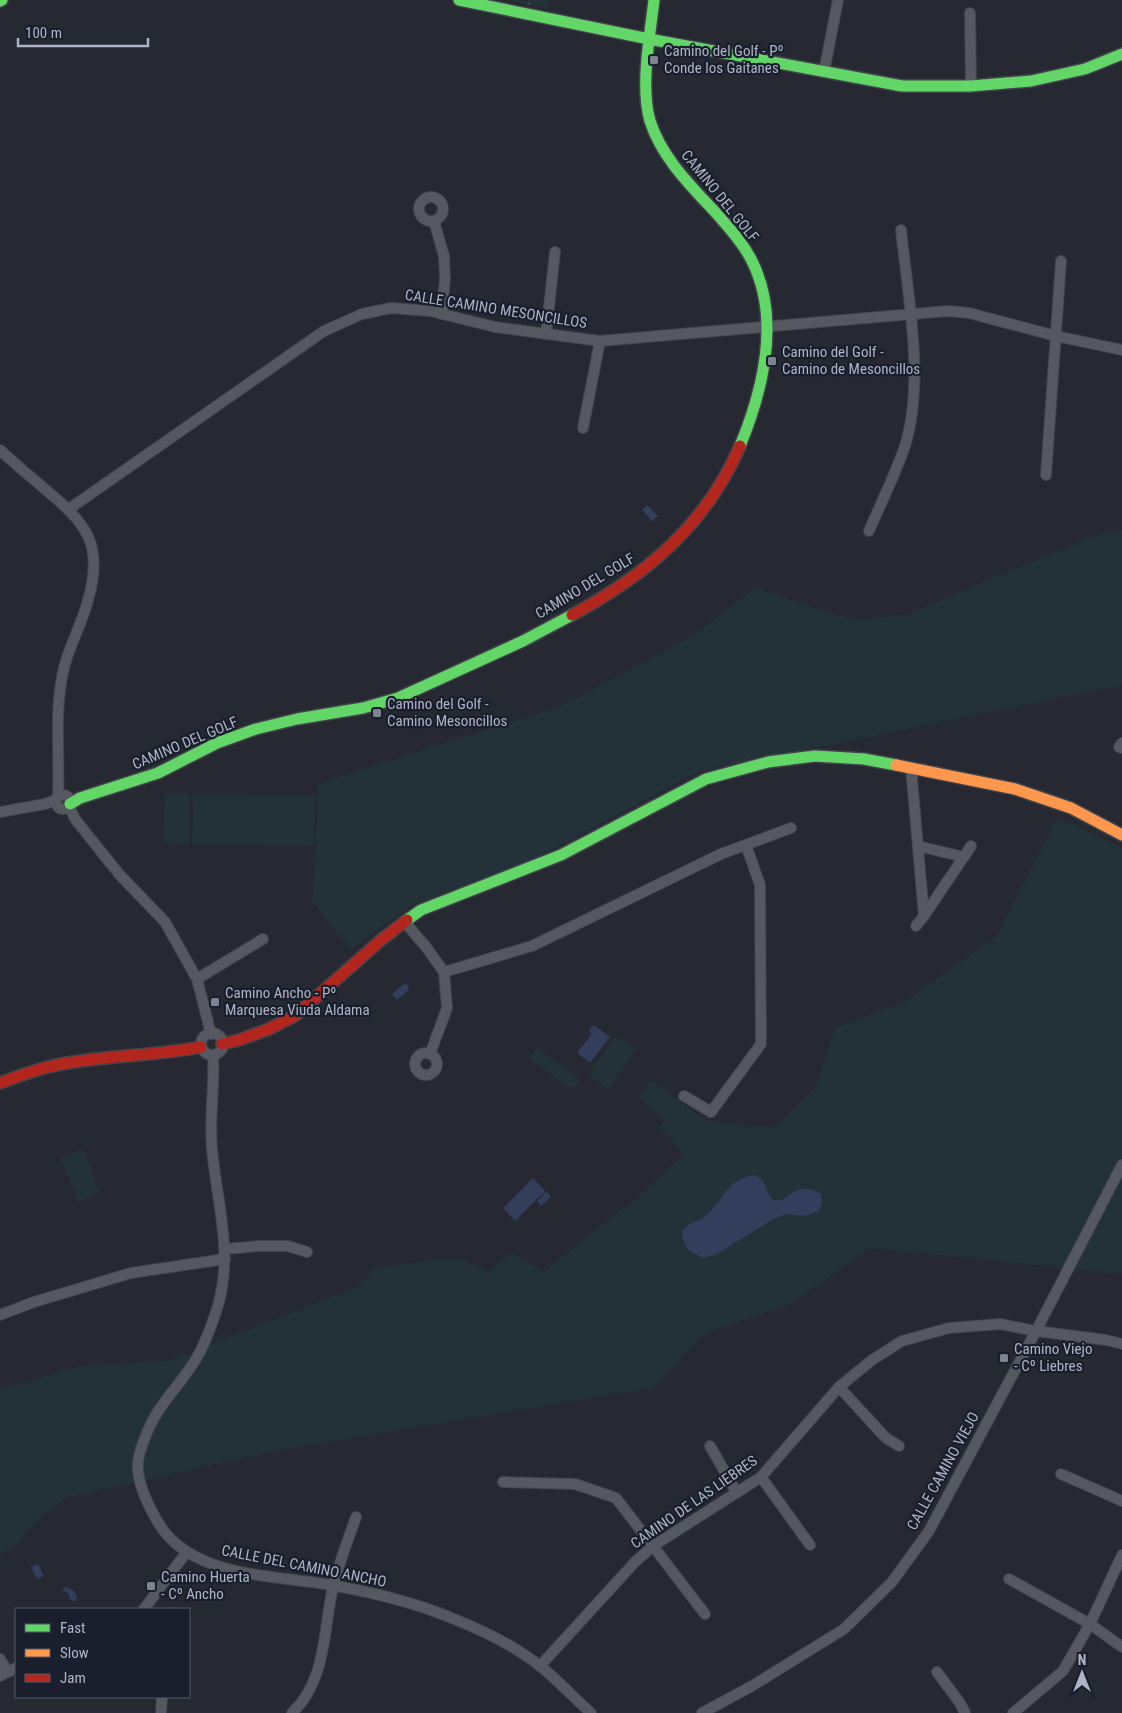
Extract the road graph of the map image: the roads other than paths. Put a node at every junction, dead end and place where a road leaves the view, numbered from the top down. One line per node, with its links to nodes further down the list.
1 (459, 0): 5 (street)
2 (654, 0): 5 (street, CAMINO DEL GOLF)
3 (838, 0): 7 (street)
4 (970, 13): 8 (street)
5 (649, 39): 7 (street); 15 (street, CAMINO DEL GOLF)
6 (1122, 54): 8 (street)
7 (824, 72): 8 (street)
8 (971, 86)
9 (434, 221): 14 (street)
10 (901, 230): 13 (street)
11 (555, 252): 16 (street)
12 (1061, 261): 17 (street)
13 (910, 313): 15 (street, CALLE CAMINO MESONCILLOS); 17 (street, CALLE CAMINO MESONCILLOS); 24 (street)
14 (442, 314): 16 (street, CALLE CAMINO MESONCILLOS); 23 (street, CALLE CAMINO MESONCILLOS)
15 (766, 327): 18 (street, CALLE CAMINO MESONCILLOS); 28 (street, CAMINO DEL GOLF)
16 (546, 334): 18 (street, CALLE CAMINO MESONCILLOS)
17 (1056, 336): 19 (street, CALLE CAMINO MESONCILLOS); 22 (street)
18 (600, 341): 20 (street)
19 (1122, 350)
20 (584, 428)
21 (0, 450): 23 (street)
22 (1046, 475)
23 (69, 509): 28 (street)
24 (869, 531)
25 (1122, 743): 26 (street)
26 (1122, 748)
27 (911, 768): 31 (street); 33 (street); 37 (street)
28 (65, 801): 29 (street, CAMINO DEL GOLF); 41 (street)
29 (0, 812)
30 (791, 828): 32 (street)
31 (1122, 835)
32 (746, 845): 40 (street); 48 (street)
33 (918, 846): 35 (street); 36 (street)
34 (972, 846): 35 (street)
35 (964, 857): 36 (street)
36 (924, 916): 38 (street)
37 (404, 921): 40 (street); 43 (street)
38 (916, 926)
39 (262, 939): 41 (street)
40 (444, 972): 45 (street)
41 (197, 979): 42 (street)
42 (211, 1034): 43 (street); 44 (street)
43 (222, 1044): 46 (street)
44 (201, 1047): 46 (street); 47 (street)
45 (430, 1054)
46 (213, 1055): 51 (street, CALLE DEL CAMINO ANCHO)
47 (0, 1083)
48 (684, 1096)
49 (1122, 1165): 53 (street, CALLE CAMINO VIEJO)
50 (308, 1252): 51 (street)
51 (225, 1254): 52 (street); 66 (street, CALLE DEL CAMINO ANCHO)
52 (0, 1315)
53 (1036, 1331): 54 (street, CAMINO DE LAS LIEBRES); 55 (street, CAMINO DE LAS LIEBRES); 82 (street, CALLE CAMINO VIEJO)
54 (1122, 1344)
55 (839, 1388): 57 (street); 59 (street, CAMINO DE LAS LIEBRES)
56 (710, 1446): 61 (street)
57 (899, 1446)
58 (1061, 1474): 62 (street)
59 (761, 1477): 61 (street, CAMINO DE LAS LIEBRES); 64 (street)
60 (503, 1482): 65 (street)
61 (737, 1492): 65 (street, CAMINO DE LAS LIEBRES)
62 (1122, 1501)
63 (356, 1517): 69 (street)
64 (810, 1545)
65 (653, 1546): 71 (street); 75 (street, CAMINO DE LAS LIEBRES)
66 (186, 1553): 69 (street, CALLE DEL CAMINO ANCHO); 70 (street)
67 (1122, 1555): 72 (street)
68 (1009, 1579): 72 (street)
69 (333, 1585): 75 (street, CALLE DEL CAMINO ANCHO); 80 (street)
70 (145, 1608)
71 (704, 1614)
72 (1090, 1624): 73 (street); 84 (street)
73 (1122, 1647)
74 (0, 1658): 76 (street)
75 (540, 1666): 81 (street, CALLE DEL CAMINO ANCHO)
76 (8, 1672)
77 (937, 1672): 83 (street)
78 (162, 1698): 79 (street)
79 (161, 1713)
80 (292, 1713)
81 (591, 1713)
82 (702, 1713)
83 (965, 1713)
84 (1013, 1713)

